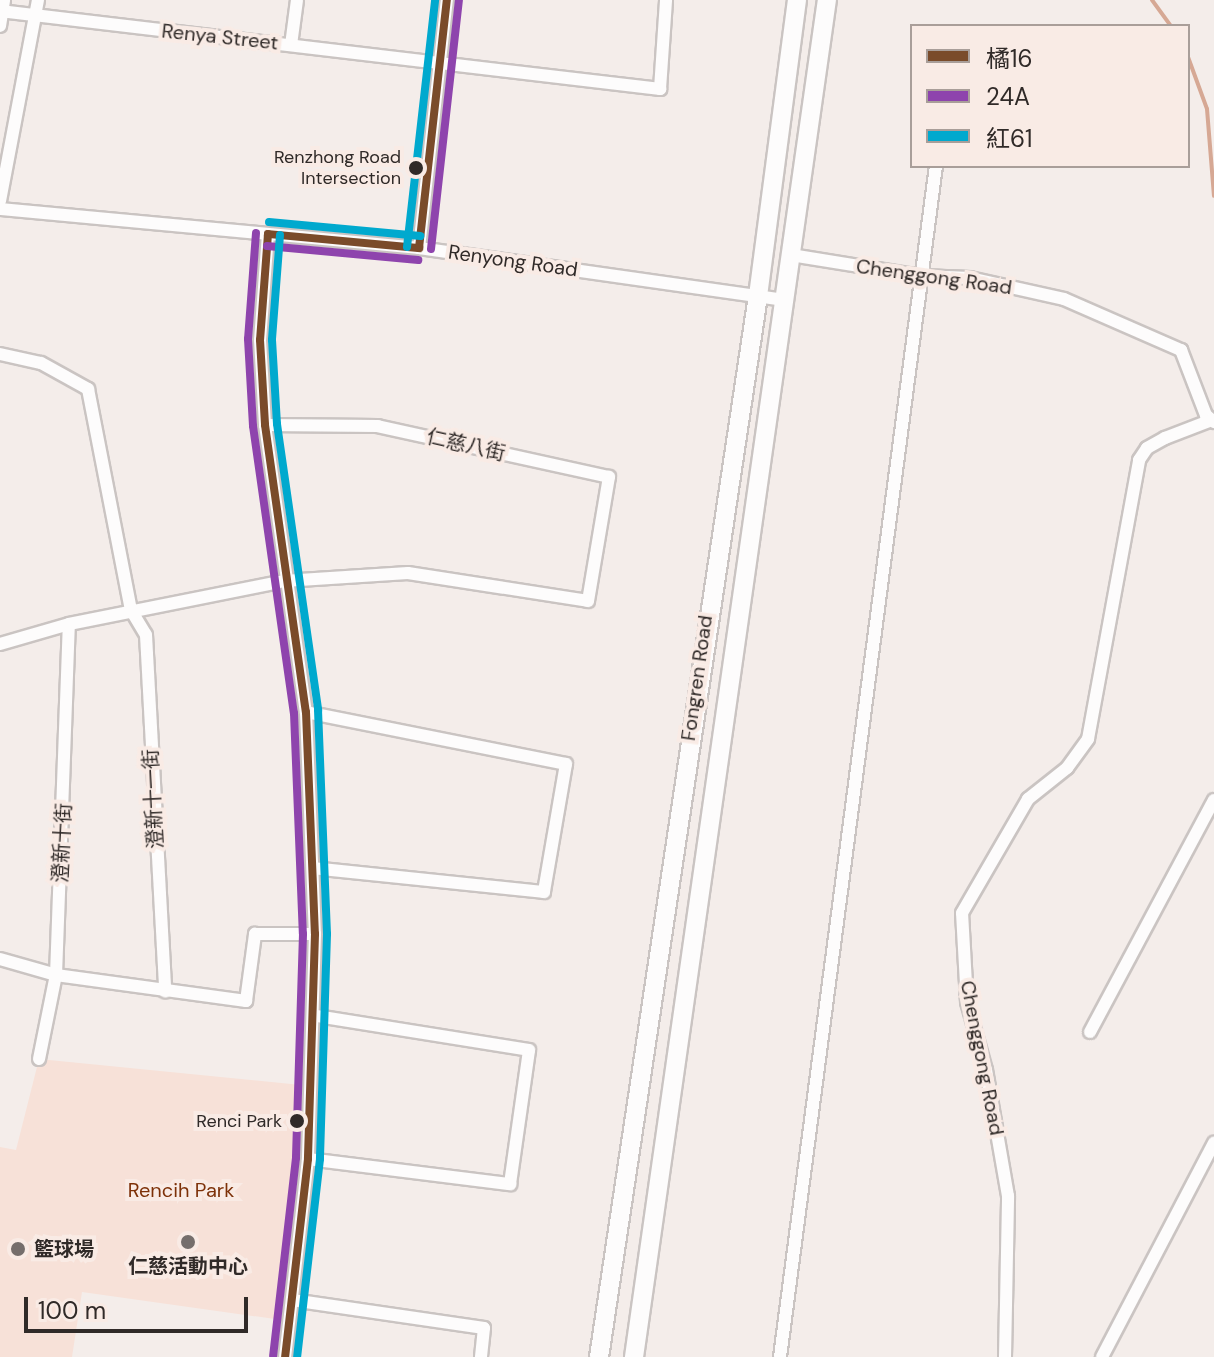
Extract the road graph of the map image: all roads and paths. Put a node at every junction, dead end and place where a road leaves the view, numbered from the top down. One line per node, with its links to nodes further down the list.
1 (38, 0): 8 (street)
2 (297, 0): 10 (street)
3 (447, 0): 11 (street)
4 (666, 0): 11 (street, Renya Street)
5 (797, 0): 19 (main road, Fongren Road)
6 (827, 0): 17 (main road, Fongren Road)
7 (2, 7): 8 (street, Renya Street); 9 (street)
8 (36, 16): 10 (street, Renya Street); 13 (street)
9 (0, 26)
10 (291, 45): 11 (street, Renya Street)
11 (441, 61): 16 (street)
12 (936, 168): 18 (street)
13 (0, 201)
14 (0, 209): 15 (street, Renyong Road)
15 (268, 234): 16 (street, Renyong Road); 23 (street)
16 (419, 248): 19 (street, Renyong Road)
17 (791, 255): 18 (street, Chenggong Road); 20 (main road, Fongren Road)
18 (920, 276): 22 (street, Chenggong Road); 45 (street)
19 (758, 296): 20 (street, Renyong Road); 43 (main road, Fongren Road)
20 (786, 300): 44 (main road, Fongren Road)
21 (0, 354): 25 (street, 澄新十一街)
22 (1213, 421): 46 (street, Chenggong Road)
23 (265, 425): 24 (street); 24 (street, 仁慈八街)
24 (284, 581): 25 (street); 28 (street)
25 (131, 610): 26 (street); 34 (street, 澄新十一街)
26 (69, 624): 27 (street); 33 (street, 澄新十街)
27 (0, 644)
28 (306, 712): 30 (street); 30 (street)
29 (1214, 800): 36 (street)
30 (313, 868): 31 (street)
31 (315, 934): 34 (street); 35 (street)
32 (0, 959): 33 (street)
33 (56, 975): 34 (street); 37 (street, 澄新十街)
34 (165, 991)
35 (316, 1016): 39 (street); 39 (street)
36 (1090, 1032)
37 (39, 1059)
38 (1214, 1143): 47 (street)
39 (308, 1159): 40 (street)
40 (292, 1300): 41 (street); 42 (street)
41 (285, 1357)
42 (481, 1357)
43 (599, 1357)
44 (634, 1357)
45 (780, 1357)
46 (1005, 1357)
47 (1102, 1357)

